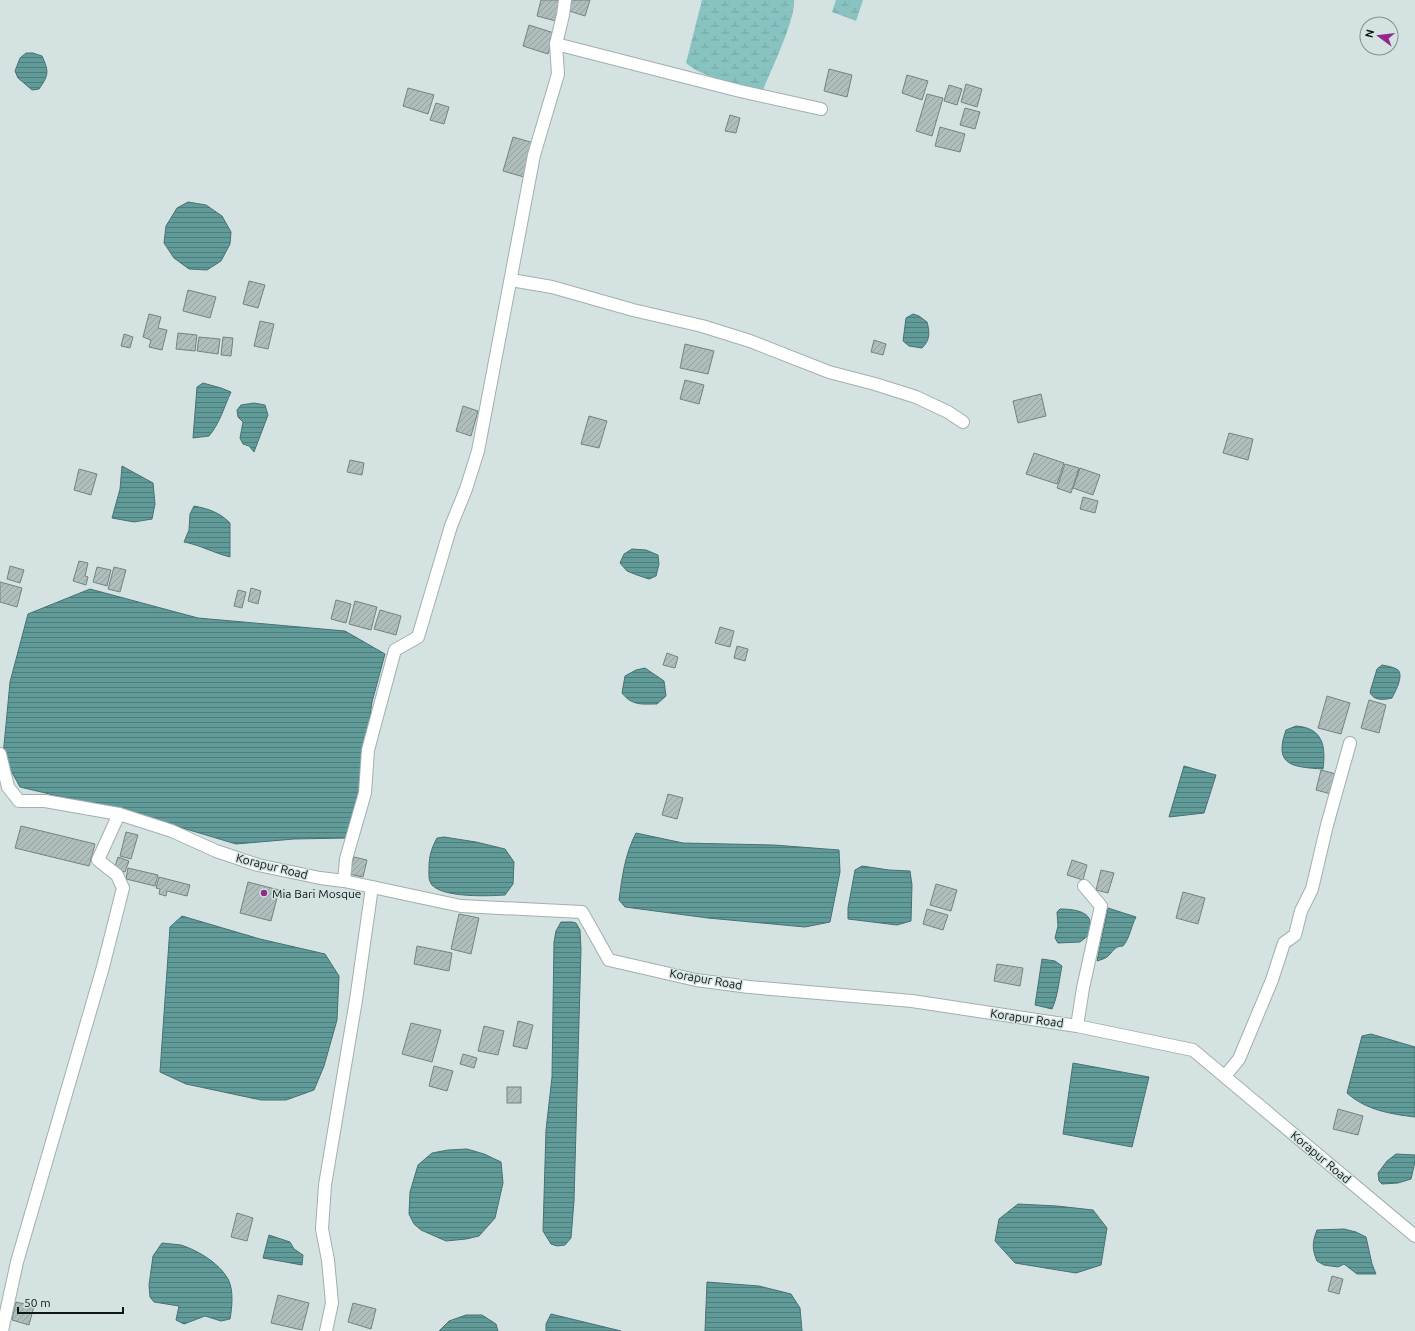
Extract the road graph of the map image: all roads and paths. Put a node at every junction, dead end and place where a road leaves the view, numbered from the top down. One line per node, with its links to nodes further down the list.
1 (564, 0): 2 (street)
2 (556, 44): 3 (street); 4 (street)
3 (821, 109)
4 (511, 280): 5 (street); 9 (street)
5 (963, 422)
6 (1350, 743): 13 (street)
7 (0, 754): 8 (street, Korapur Road)
8 (119, 814): 9 (street, Korapur Road); 15 (street)
9 (344, 881): 11 (street, Korapur Road)
10 (1084, 886): 12 (street)
11 (372, 887): 12 (street, Korapur Road); 16 (street)
12 (1078, 1026): 13 (street, Korapur Road)
13 (1226, 1076): 14 (street, Korapur Road)
14 (1415, 1236)
15 (2, 1331)
16 (326, 1331)

